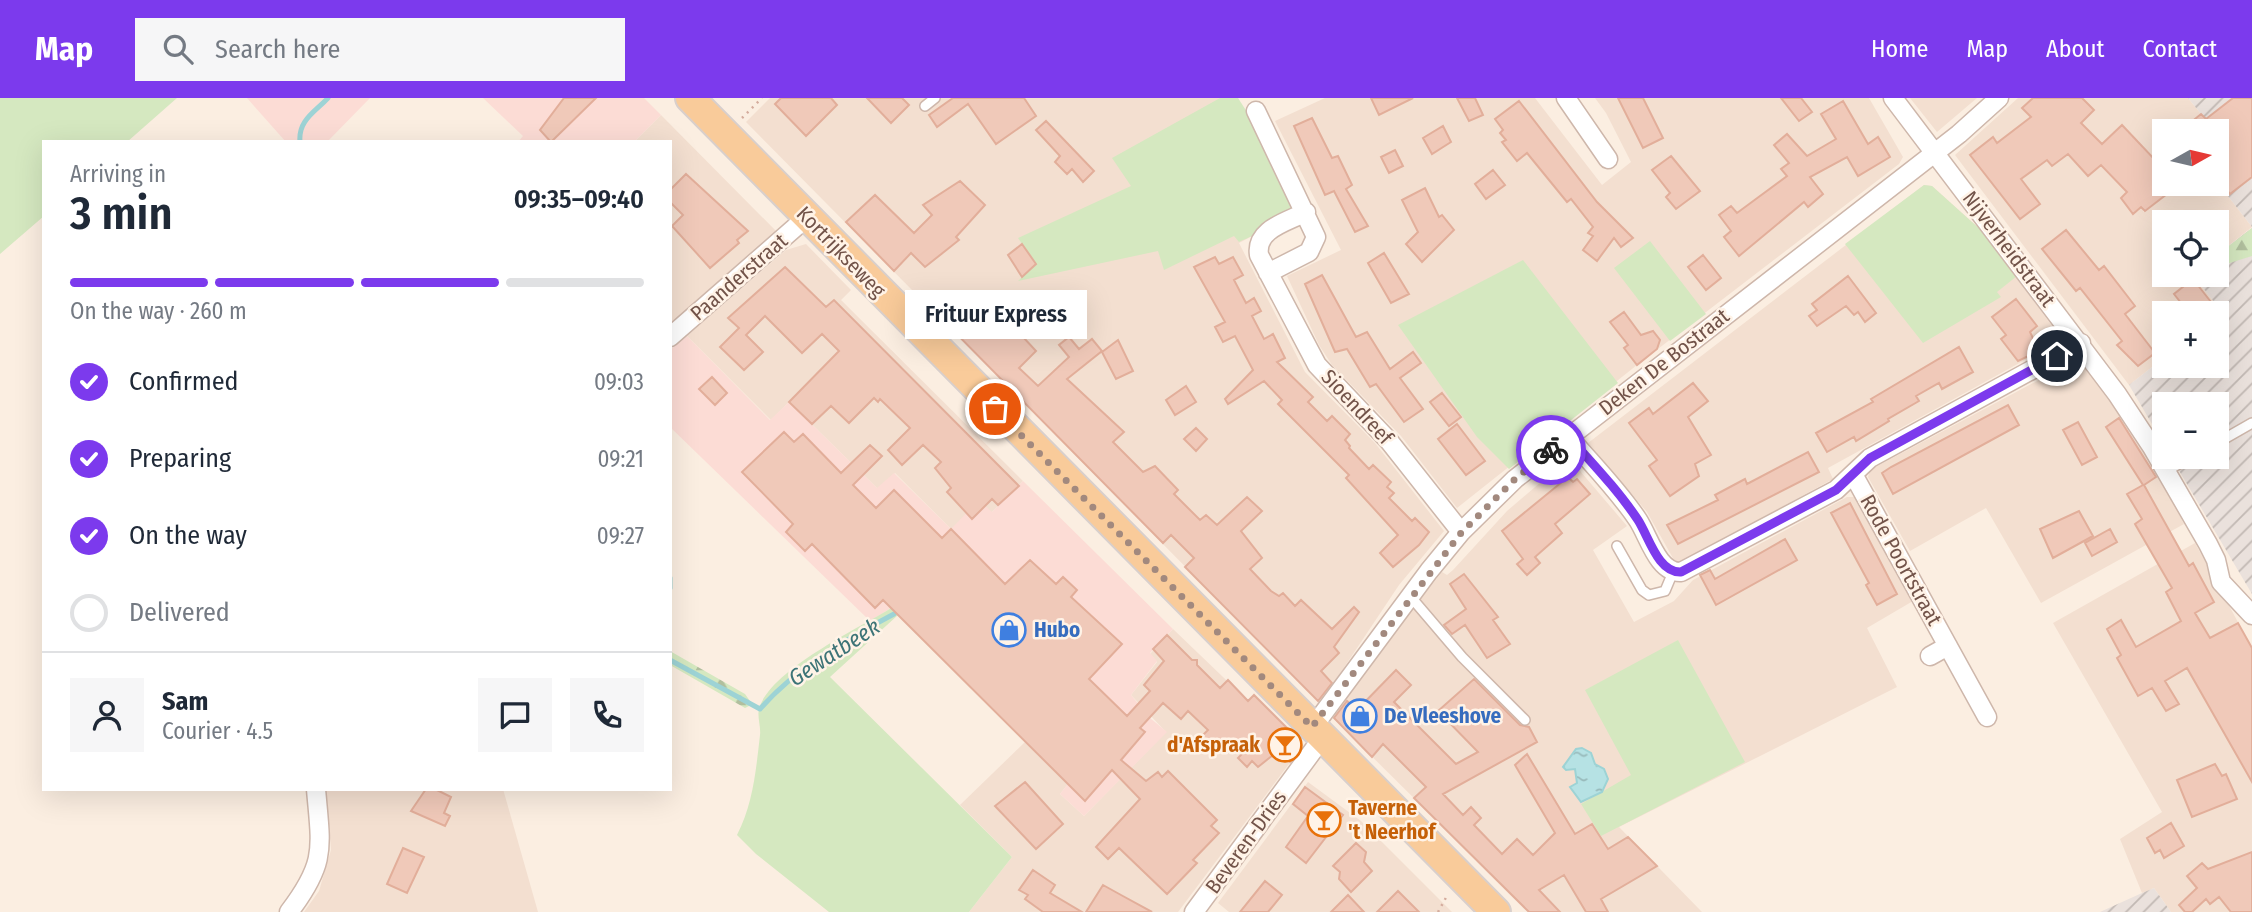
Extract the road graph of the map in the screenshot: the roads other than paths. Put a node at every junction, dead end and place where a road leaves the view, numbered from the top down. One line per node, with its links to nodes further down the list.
1 (690, 98): 11 (main road, Kortrijkseweg)
2 (935, 98): 6 (lane)
3 (1566, 98): 9 (street)
4 (1893, 98): 8 (street, Nijverheidstraat)
5 (2000, 98): 8 (street, Deken De Bostraat)
6 (925, 106)
7 (1256, 111): 10 (street)
8 (1935, 153): 14 (street, Nijverheidstraat); 16 (street, Deken De Bostraat)
9 (1608, 159)
10 (1306, 212): 12 (street, Sioendreef); 12 (street)
11 (807, 217): 13 (street, Paanderstraat); 30 (main road, Kortrijkseweg)
12 (1268, 273): 21 (street, Sioendreef)
13 (672, 335)
14 (2081, 343): 19 (street, Nijverheidstraat); 20 (street, Rode Poortstraat)
15 (2252, 423): 17 (lane)
16 (1568, 436): 21 (street, Deken De Bostraat); 23 (street)
17 (2229, 436)
18 (2170, 469): 19 (lane)
19 (2166, 471): 25 (street, Nijverheidstraat)
20 (1853, 474): 23 (street, Rode Poortstraat); 26 (street, Rode Poortstraat)
21 (1461, 533): 24 (street, Deken De Bostraat)
22 (1617, 546): 23 (lane)
23 (1673, 572)
24 (1410, 596): 29 (lane); 30 (street, Deken De Bostraat)
25 (2252, 615)
26 (1948, 646): 27 (street, Rode Poortstraat); 28 (street, Rode Poortstraat)
27 (1930, 656)
28 (1987, 717)
29 (1525, 720)
30 (1318, 732): 32 (street, Beveren-Dries); 34 (main road, Kortrijkseweg)
31 (316, 791): 33 (street)
32 (1199, 910)
33 (289, 912)
34 (1496, 912)

